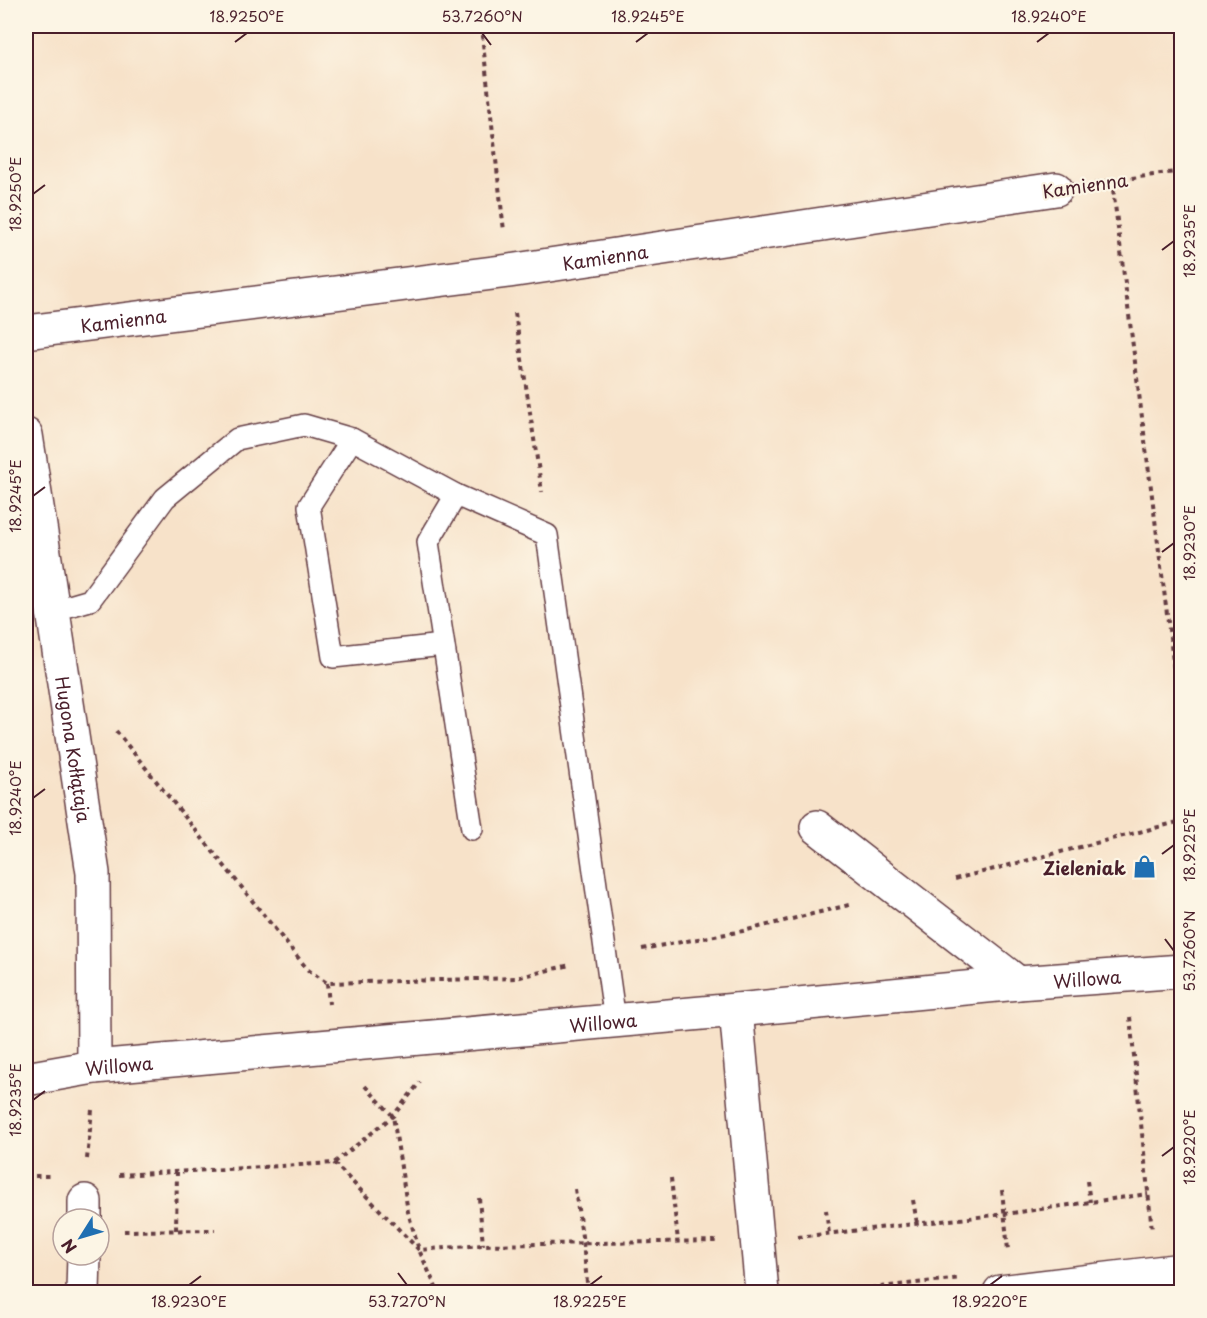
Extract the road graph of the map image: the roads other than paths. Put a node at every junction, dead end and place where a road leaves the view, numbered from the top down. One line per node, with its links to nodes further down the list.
1 (1056, 189): 2 (street, Kamienna)
2 (26, 332)
3 (26, 435): 6 (street, Hugona Kołłątaja)
4 (352, 439): 5 (lane); 6 (lane); 7 (lane)
5 (456, 495): 7 (lane); 13 (lane)
6 (52, 612): 14 (street, Hugona Kołłątaja)
7 (443, 645): 9 (lane)
8 (817, 827): 11 (street)
9 (472, 829)
10 (1182, 971): 11 (street, Willowa)
11 (1018, 983): 12 (street, Willowa)
12 (736, 1010): 13 (street, Willowa); 19 (street)
13 (615, 1021): 14 (street, Willowa)
14 (94, 1067): 15 (street, Willowa)
15 (26, 1079)
16 (84, 1267): 18 (street)
17 (1182, 1270): 20 (street)
18 (83, 1293)
19 (762, 1293)
20 (1000, 1293)

